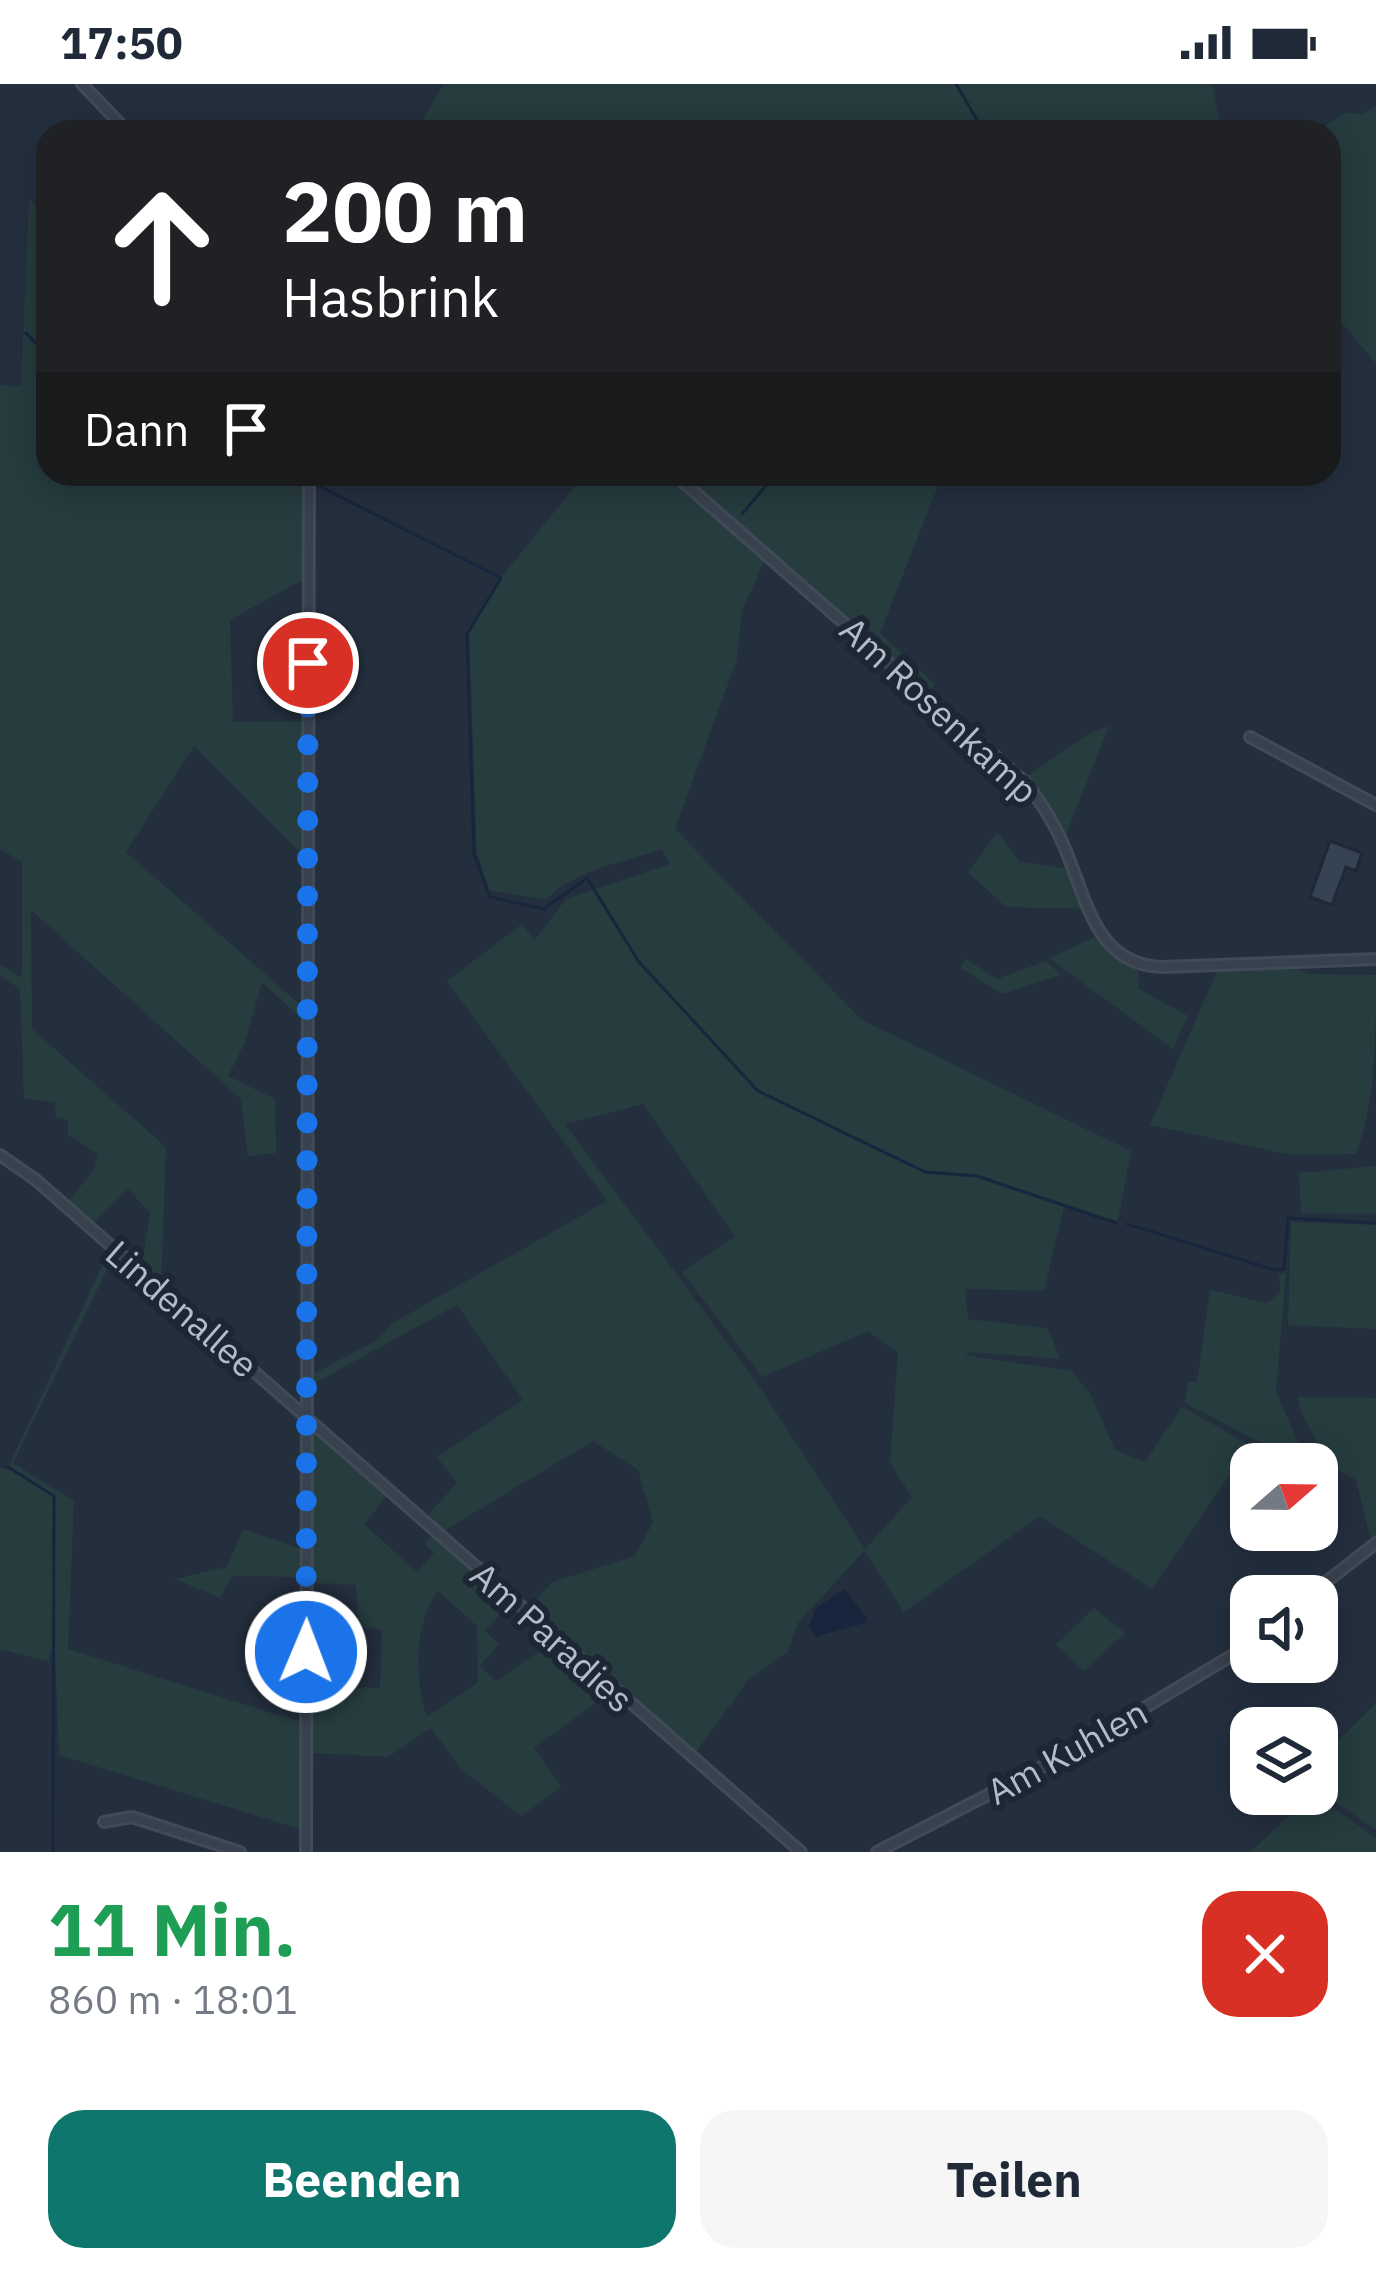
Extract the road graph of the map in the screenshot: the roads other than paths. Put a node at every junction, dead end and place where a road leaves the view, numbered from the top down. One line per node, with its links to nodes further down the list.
1 (82, 84): 2 (street)
2 (116, 120)
3 (309, 486): 9 (street)
4 (688, 486): 7 (street, Am Rosenkamp)
5 (1250, 737): 6 (street)
6 (1376, 805)
7 (1376, 959)
8 (0, 1155): 9 (street, Lindenallee)
9 (307, 1419): 15 (street); 16 (street, Am Paradies)
10 (1376, 1543): 11 (street)
11 (1335, 1575)
12 (1230, 1657): 17 (street, Am Kuhlen)
13 (104, 1822): 14 (street)
14 (240, 1852)
15 (306, 1852)
16 (800, 1852)
17 (877, 1852)

